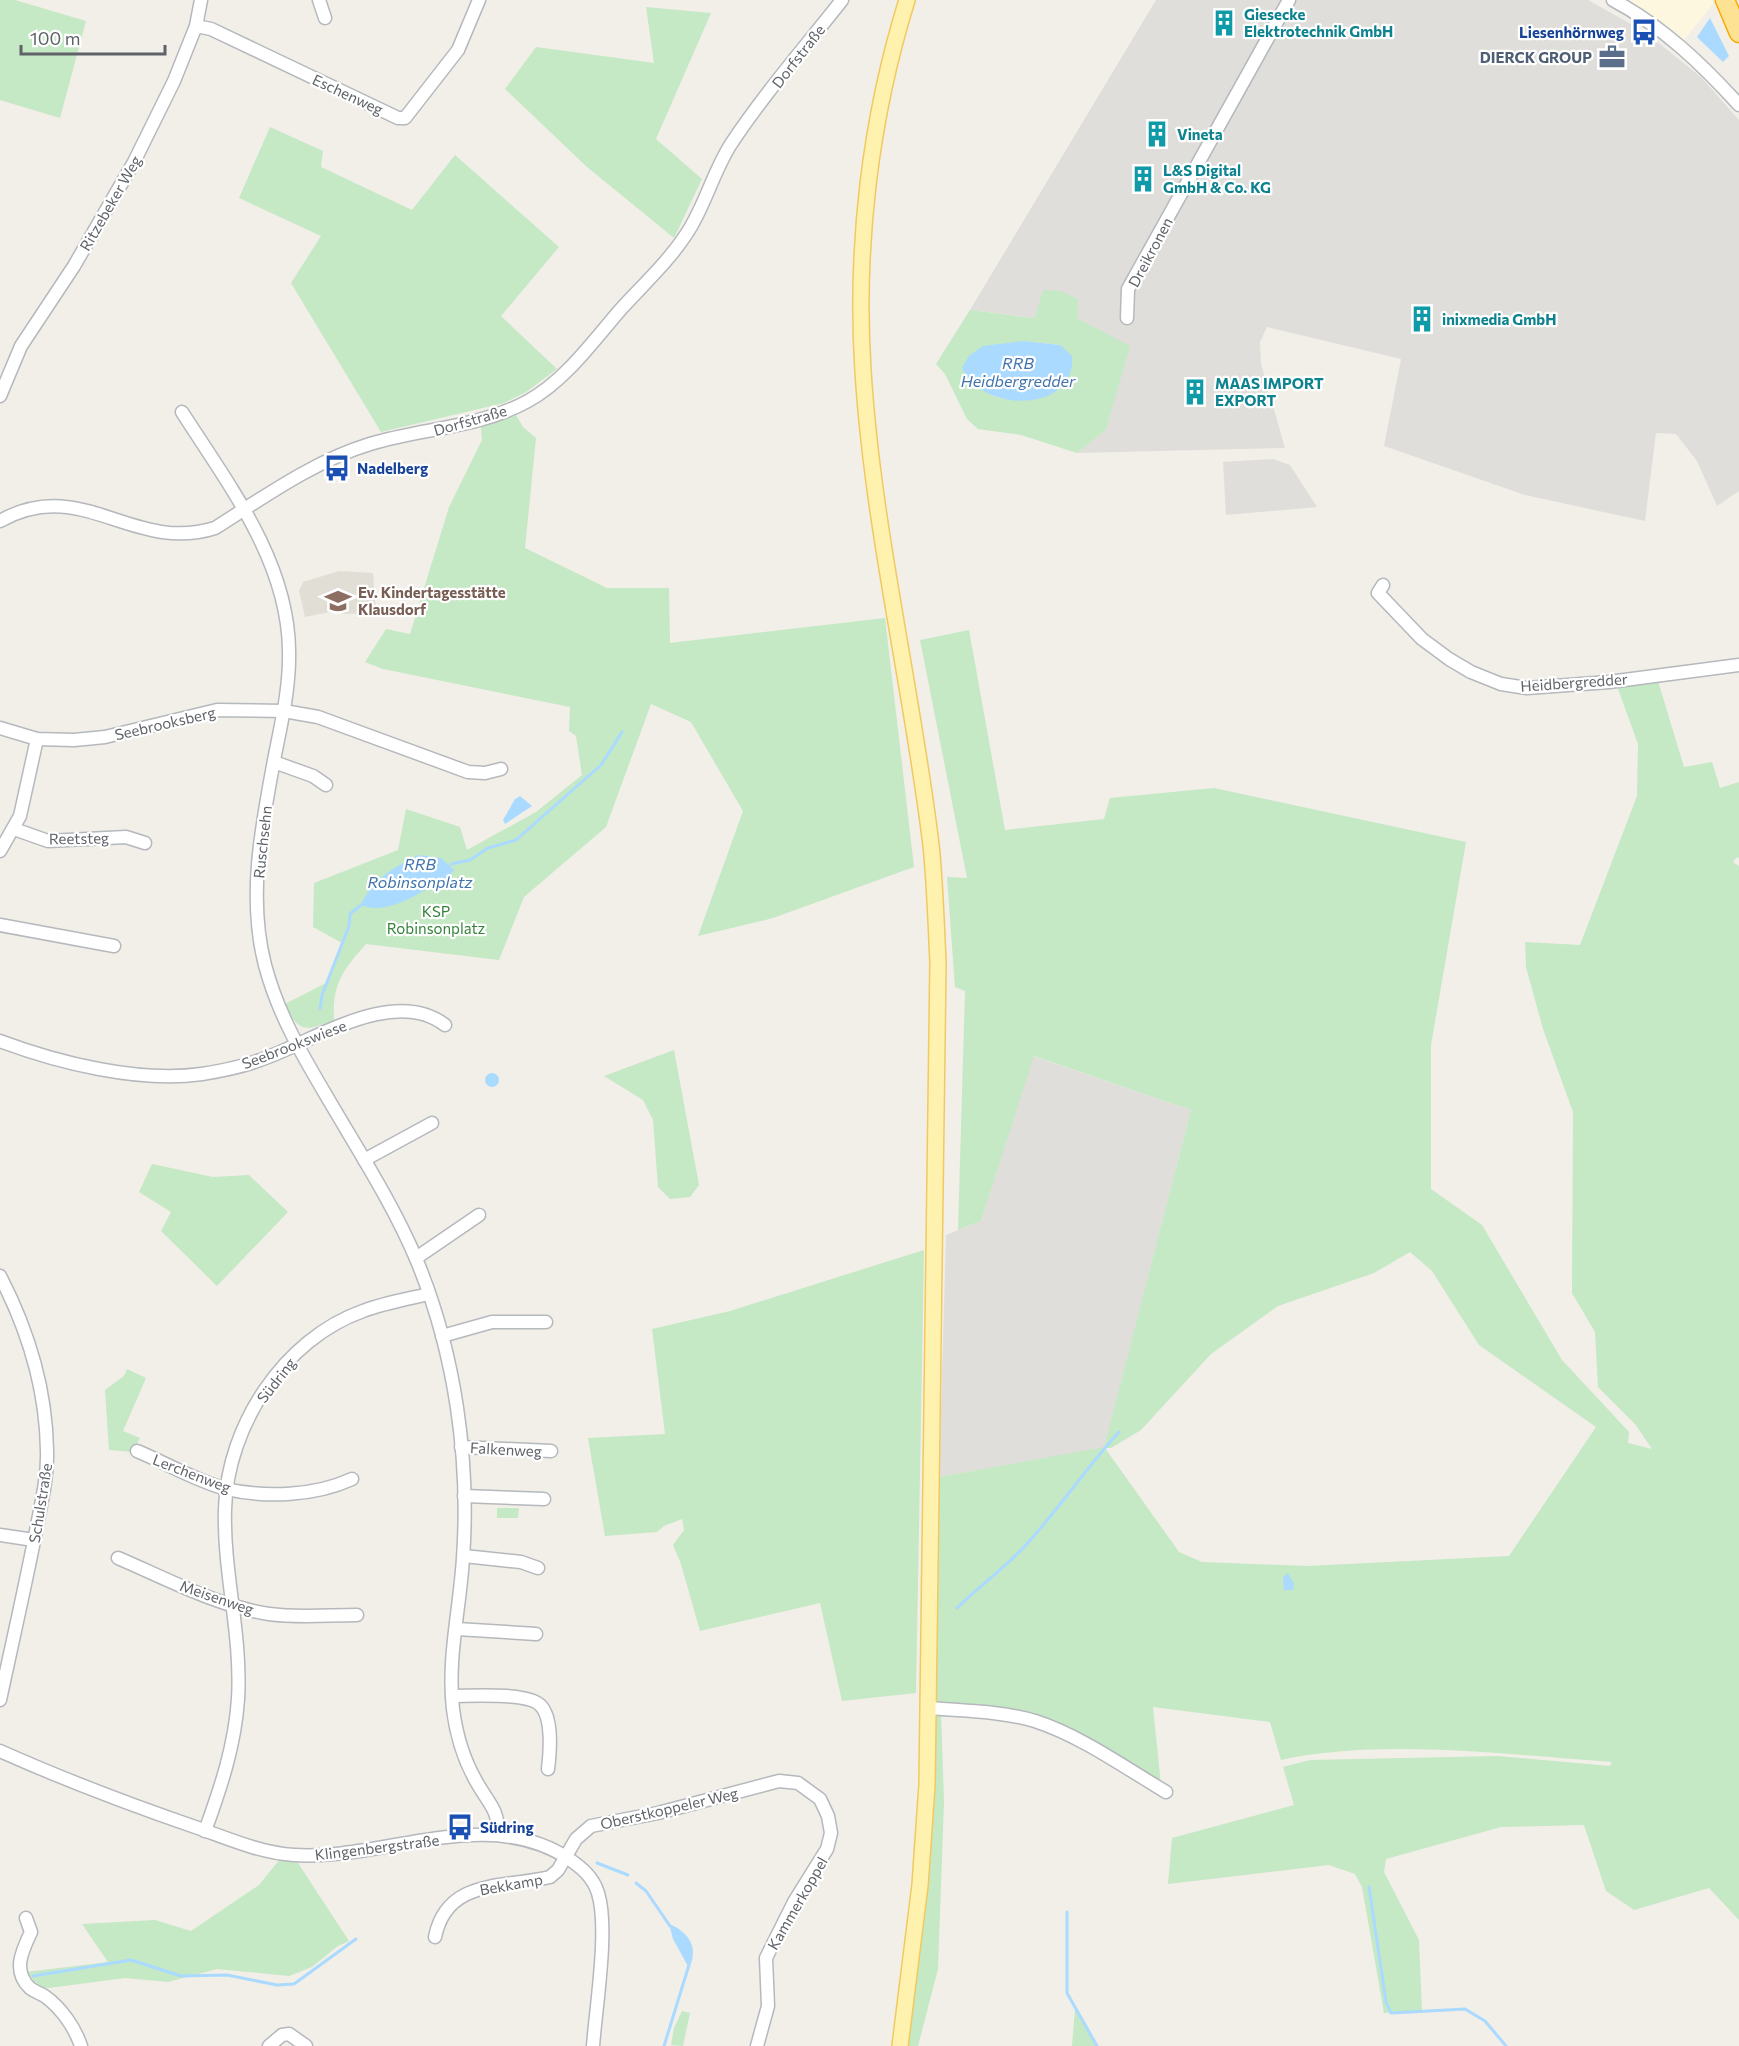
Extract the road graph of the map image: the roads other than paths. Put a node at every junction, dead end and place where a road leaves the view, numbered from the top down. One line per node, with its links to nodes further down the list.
1 (201, 0): 10 (street, Ritzebeker Weg)
2 (319, 0): 9 (street)
3 (479, 0): 10 (street, Eschenweg)
4 (842, 0): 16 (street, Dorfstraße)
5 (907, 0): 60 (main road)
6 (1288, 0): 13 (street, Dreikronen)
7 (1612, 0): 12 (street)
8 (1725, 0): 11 (highway)
9 (325, 18)
10 (196, 26): 14 (street, Ritzebeker Weg)
11 (1739, 33)
12 (1739, 105)
13 (1126, 318)
14 (0, 396)
15 (182, 412): 16 (street)
16 (244, 509): 17 (street, Dorfstraße); 20 (street, Ruschsehn)
17 (0, 521)
18 (1383, 585): 19 (street, Heidbergredder)
19 (1739, 665)
20 (284, 711): 22 (street, Seebrooksberg); 23 (street, Ruschsehn); 24 (street, Seebrooksberg)
21 (0, 728): 22 (street, Seebrooksberg)
22 (37, 739): 26 (street)
23 (274, 762): 25 (street); 33 (street, Ruschsehn)
24 (501, 770)
25 (326, 785)
26 (14, 829): 27 (street, Reetsteg); 28 (street)
27 (145, 843)
28 (0, 851)
29 (0, 926): 30 (street)
30 (114, 946)
31 (445, 1025): 33 (street, Seebrookswiese)
32 (0, 1041): 33 (street, Seebrookswiese)
33 (296, 1044): 35 (street, Ruschsehn)
34 (432, 1123): 35 (street)
35 (364, 1161): 37 (street, Ruschsehn)
36 (478, 1215): 37 (street)
37 (416, 1258): 39 (street)
38 (0, 1276): 50 (street, Schulstraße)
39 (429, 1294): 41 (street); 46 (street, Südring)
40 (546, 1322): 41 (street)
41 (442, 1336): 42 (street)
42 (461, 1447): 44 (street, Falkenweg); 47 (street)
43 (137, 1451): 46 (street, Lerchenweg)
44 (551, 1451)
45 (352, 1479): 46 (street, Lerchenweg)
46 (227, 1489): 54 (street, Südring)
47 (464, 1496): 48 (street); 51 (street)
48 (544, 1499)
49 (0, 1535): 50 (street)
50 (34, 1540): 59 (street, Schulstraße)
51 (464, 1556): 53 (street); 56 (street)
52 (118, 1558): 54 (street, Meisenweg)
53 (538, 1568)
54 (233, 1605): 55 (street, Meisenweg); 65 (street, Südring)
55 (357, 1615)
56 (457, 1629): 57 (street); 58 (street)
57 (536, 1634)
58 (452, 1696): 62 (street); 66 (street)
59 (0, 1700)
60 (929, 1708): 64 (street); 75 (main road)
61 (0, 1751): 65 (street, Klingenbergstraße)
62 (548, 1769)
63 (787, 1780): 67 (street, Oberstkoppeler Weg); 74 (street, Kammerkoppel)
64 (1166, 1792)
65 (205, 1831): 66 (street, Klingenbergstraße)
66 (498, 1836): 67 (street, Klingenbergstraße)
67 (565, 1856): 69 (street, Bekkamp); 73 (street, Klingenbergstraße)
68 (26, 1918): 70 (street)
69 (435, 1937)
70 (81, 2046)
71 (269, 2046): 72 (street)
72 (306, 2046)
73 (593, 2046)
74 (757, 2046)
75 (900, 2046)

